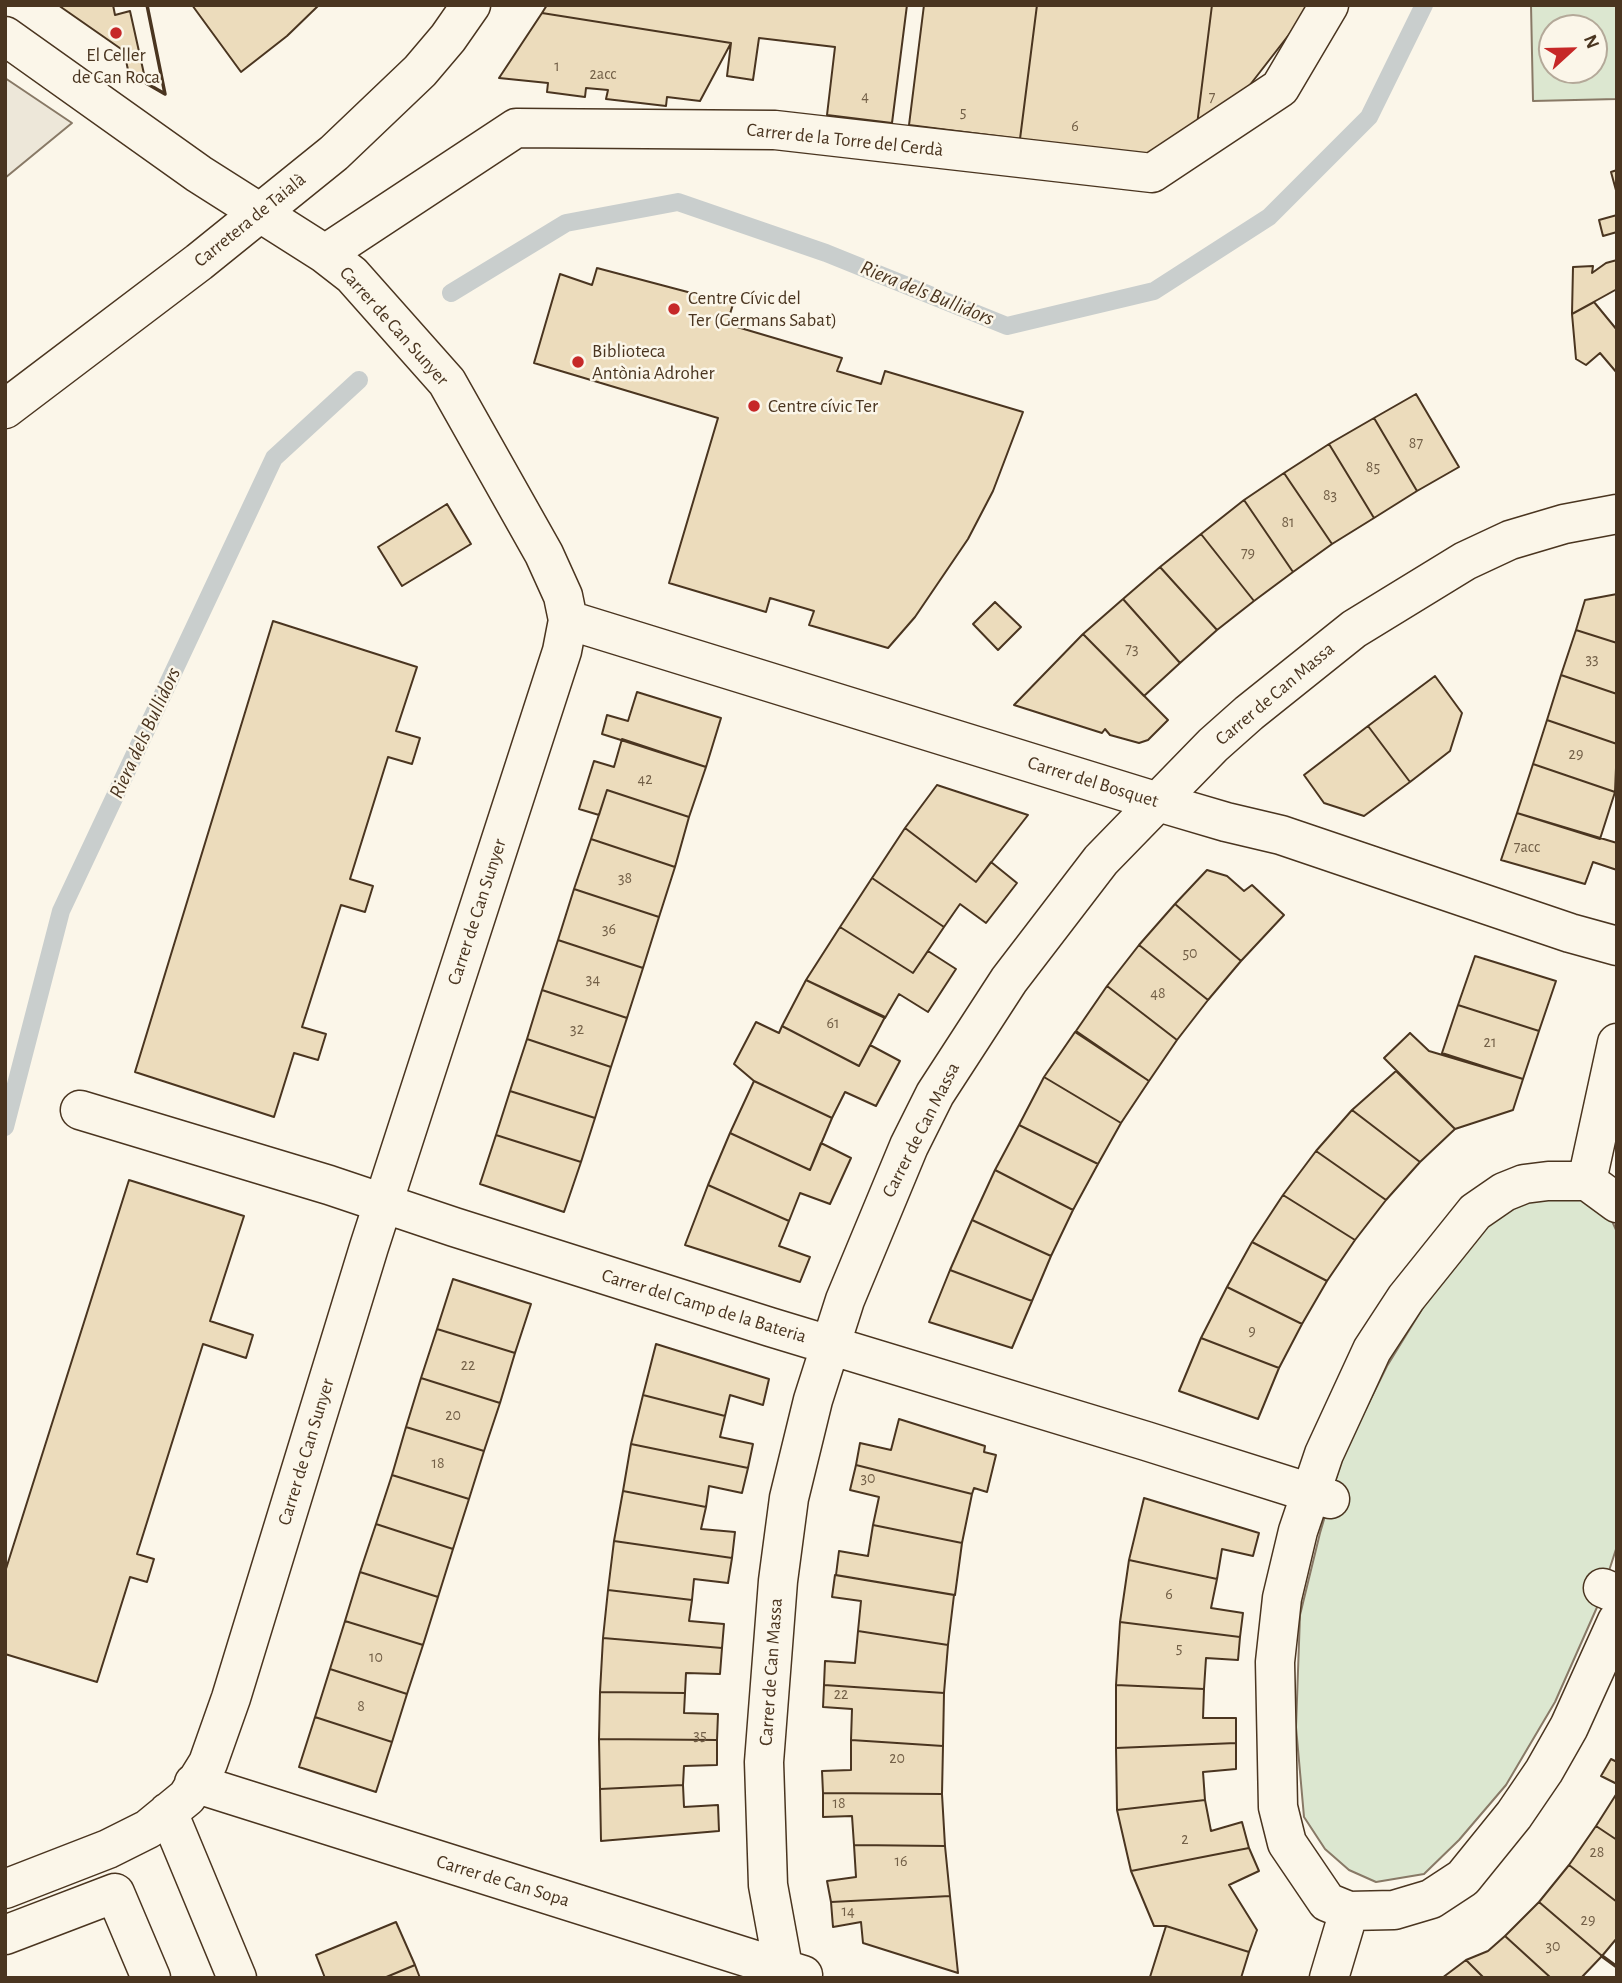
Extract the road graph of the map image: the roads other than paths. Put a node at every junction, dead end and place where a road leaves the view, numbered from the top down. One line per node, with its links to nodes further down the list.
1 (471, 5): 4 (street, Carretera de Taialà)
2 (1329, 5): 5 (street, Carrer de la Torre del Cerdà)
3 (5, 36): 4 (street, Carrer de Can Sunyer)
4 (259, 214): 5 (street, Carrer de Can Sunyer); 6 (street, Carretera de Taialà)
5 (338, 265): 8 (street, Carrer de Can Sunyer)
6 (5, 409)
7 (1617, 514): 9 (street, Carrer de Can Massa)
8 (568, 620): 9 (street, Carrer del Bosquet); 14 (street, Carrer de Can Sunyer)
9 (1158, 802): 10 (street, Carrer del Bosquet); 15 (street, Carrer de Can Massa)
10 (1617, 946)
11 (1617, 1043): 13 (street)
12 (80, 1110): 14 (street, Carrer del Camp de la Bateria)
13 (1602, 1192): 16 (street)
14 (383, 1203): 15 (street, Carrer del Camp de la Bateria); 18 (street, Carrer de Can Sunyer)
15 (831, 1345): 16 (street, Carrer del Camp de la Bateria); 23 (street, Carrer de Can Massa)
16 (1319, 1496): 21 (street)
17 (1612, 1601): 21 (street)
18 (194, 1783): 19 (street, Carrer de Can Sunyer); 23 (street, Carrer de Can Sopa)
19 (169, 1812): 20 (street, Carrer de Can Sunyer); 25 (street)
20 (5, 1889)
21 (1349, 1911): 26 (street)
22 (5, 1935): 24 (street)
23 (794, 1975)
24 (151, 1978)
25 (237, 1978)
26 (1329, 1978)

